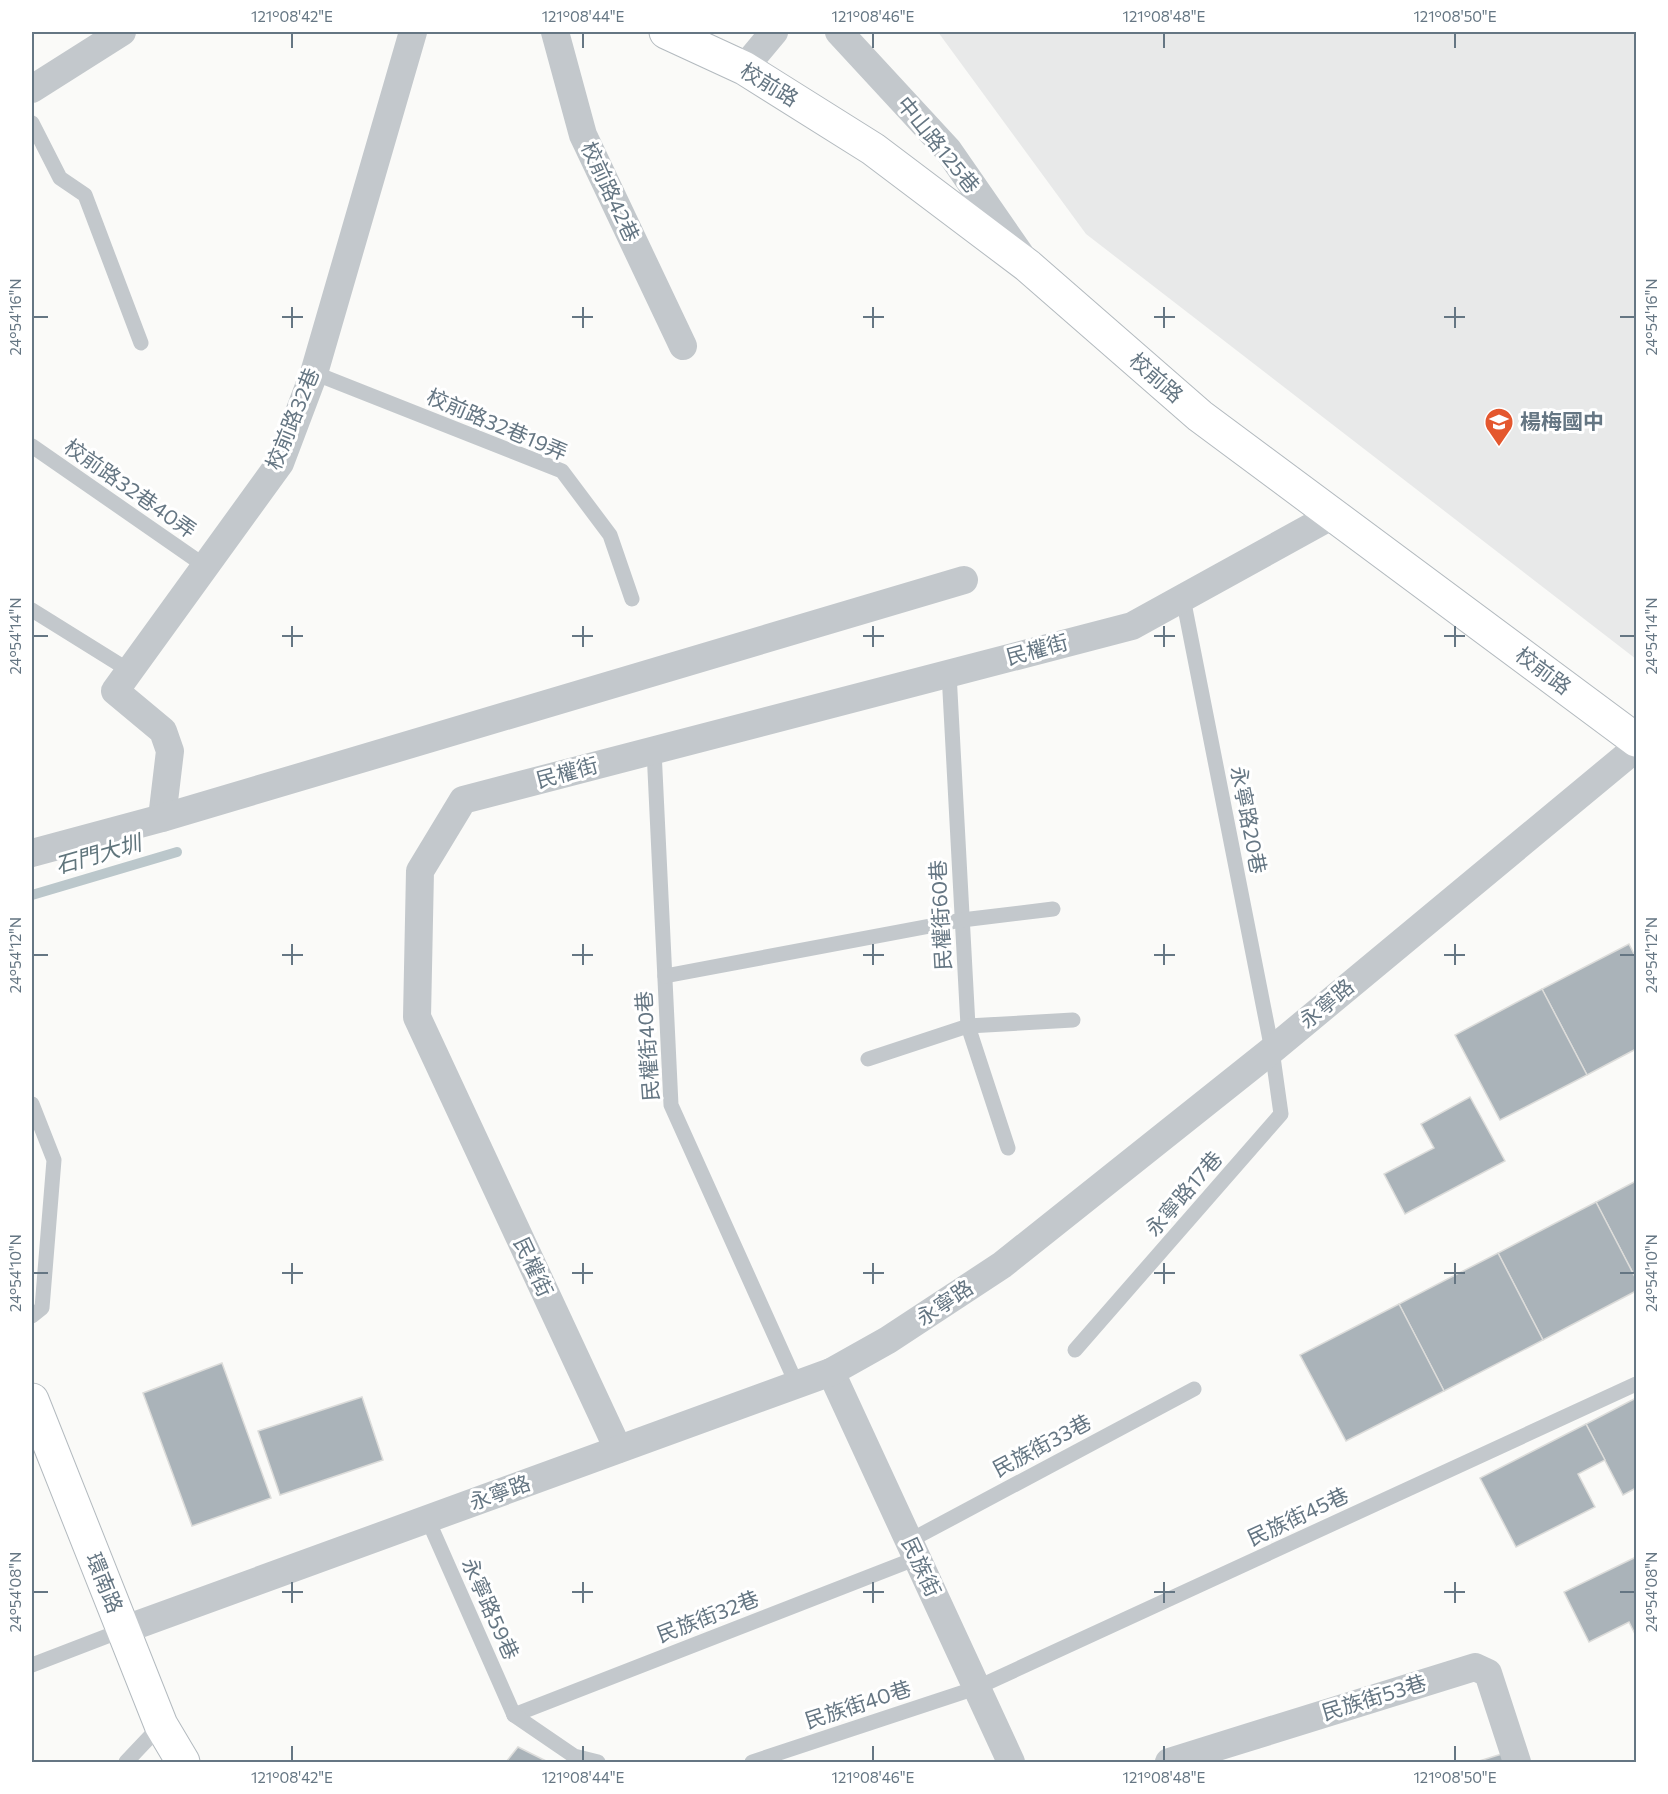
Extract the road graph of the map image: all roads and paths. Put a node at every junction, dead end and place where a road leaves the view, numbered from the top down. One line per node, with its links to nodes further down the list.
1 (122, 32): 8 (street)
2 (413, 32): 13 (street, 校前路32巷)
3 (555, 32): 12 (street, 校前路42巷)
4 (666, 32): 7 (street, 校前路)
5 (774, 32): 7 (street)
6 (839, 32): 10 (street, 中山路125巷)
7 (744, 68): 10 (street, 校前路)
8 (32, 89)
9 (32, 123): 11 (lane)
10 (1028, 266): 15 (street, 校前路)
11 (141, 343)
12 (684, 346)
13 (314, 373): 16 (street, 校前路32巷); 19 (lane, 校前路32巷19弄)
14 (32, 446): 16 (lane, 校前路32巷40弄)
15 (1333, 515): 18 (street, 民權街); 23 (street, 校前路)
16 (205, 566): 21 (street, 校前路32巷)
17 (964, 580): 26 (street)
18 (1183, 598): 22 (street, 民權街); 33 (lane, 永寧路20巷)
19 (632, 599)
20 (32, 610): 21 (lane)
21 (130, 671): 26 (street, 校前路32巷)
22 (949, 673): 25 (street, 民權街); 29 (lane, 民權街60巷)
23 (1636, 740)
24 (1636, 748): 33 (street, 永寧路)
25 (654, 750): 30 (lane, 民權街40巷); 45 (street, 民權街)
26 (162, 818): 27 (street)
27 (32, 853)
28 (1053, 909): 29 (lane)
29 (962, 920): 30 (lane); 32 (lane, 民權街60巷)
30 (665, 976): 41 (lane, 民權街40巷)
31 (1073, 1020): 32 (lane)
32 (968, 1026): 34 (lane); 36 (lane, 民權街60巷)
33 (1272, 1050): 38 (lane, 永寧路17巷); 39 (street, 永寧路)
34 (868, 1059)
35 (32, 1104): 37 (lane)
36 (1008, 1148)
37 (32, 1316)
38 (1075, 1350)
39 (831, 1372): 41 (street, 永寧路); 47 (street, 民族街)
40 (1636, 1384): 50 (lane, 民族街45巷)
41 (797, 1385): 45 (street, 永寧路)
42 (1194, 1389): 47 (lane, 民族街33巷)
43 (32, 1400): 44 (street, 環南路)
44 (40, 1445): 48 (street, 環南路)
45 (618, 1449): 46 (street, 永寧路)
46 (428, 1520): 48 (street, 永寧路); 51 (lane, 永寧路59巷)
47 (913, 1549): 50 (street, 民族街); 51 (lane, 民族街32巷)
48 (123, 1630): 49 (lane); 52 (street, 環南路)
49 (32, 1665)
50 (976, 1688): 56 (lane, 民族街40巷); 57 (street, 民族街)
51 (514, 1715): 55 (lane)
52 (161, 1725): 53 (lane); 54 (street, 環南路)
53 (126, 1762)
54 (183, 1762)
55 (598, 1762)
56 (752, 1762)
57 (1011, 1762)
58 (1169, 1762): 59 (street, 民族街53巷)
59 (1517, 1762)

